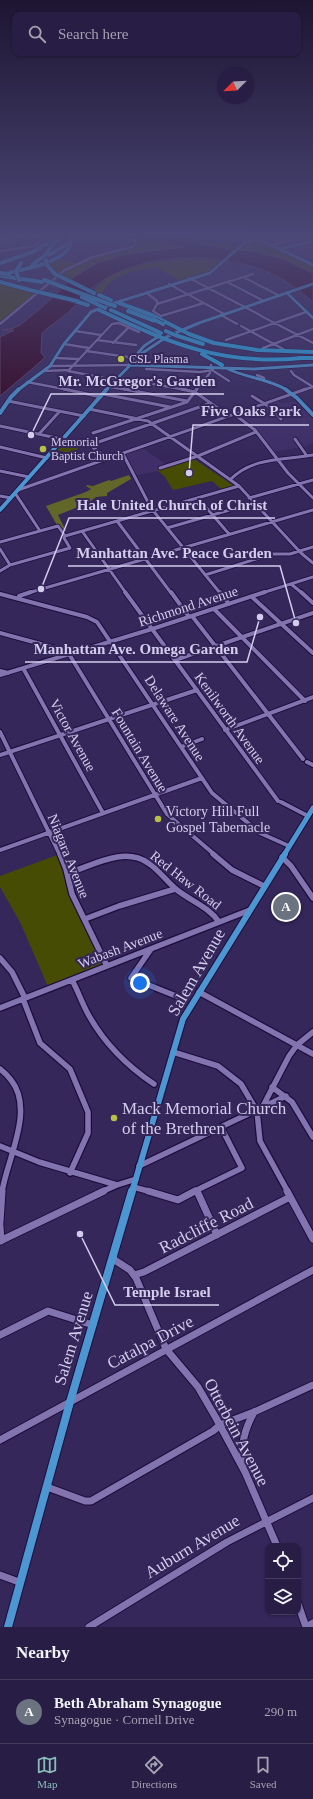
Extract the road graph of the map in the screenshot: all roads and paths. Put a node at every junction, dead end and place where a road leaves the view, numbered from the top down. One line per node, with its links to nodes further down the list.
1 (16, 309): 19 (street)
2 (18, 309): 21 (street)
3 (95, 309): 85 (main road)
4 (97, 309): 27 (main road)
5 (106, 309): 30 (highway)
6 (106, 309): 30 (highway)
7 (106, 309): 34 (highway)
8 (129, 309): 25 (highway, bridge)
9 (133, 309): 25 (highway)
10 (154, 309): 11 (street)
11 (184, 309)
12 (213, 309): 17 (street)
13 (240, 309): 17 (main road)
14 (249, 309): 20 (street)
15 (303, 309): 16 (main road)
16 (306, 312): 18 (main road); 20 (street)
17 (223, 315): 22 (street); 31 (main road)
18 (313, 318)
19 (0, 321)
20 (275, 323): 28 (street); 32 (street)
21 (0, 324)
22 (237, 324)
23 (241, 326): 28 (street)
24 (129, 327): 29 (street); 33 (street); 37 (street)
25 (171, 327): 31 (highway)
26 (313, 329): 32 (street)
27 (75, 331): 33 (street); 40 (main road)
28 (250, 331): 36 (street); 38 (street)
29 (139, 332)
30 (164, 332): 31 (highway)
31 (177, 333): 34 (main road); 47 (highway); 48 (highway); 51 (highway)
32 (297, 334): 38 (street); 39 (street)
33 (101, 335): 35 (street)
34 (160, 338): 42 (highway); 50 (main road)
35 (97, 340): 37 (street); 43 (street)
36 (226, 340)
37 (113, 342): 41 (street)
38 (272, 343): 44 (street); 45 (street)
39 (313, 343)
40 (64, 344): 43 (street); 49 (main road)
41 (136, 345)
42 (185, 346): 51 (highway); 58 (highway)
43 (89, 348): 46 (street)
44 (263, 348)
45 (283, 349)
46 (86, 351): 50 (street); 52 (street)
47 (313, 352)
48 (313, 357): 51 (highway)
49 (56, 358): 52 (street); 57 (main road)
50 (135, 358): 55 (main road)
51 (302, 358)
52 (78, 359): 59 (street)
53 (313, 364): 58 (main road); 60 (main road)
54 (107, 365): 55 (street); 59 (street); 65 (street)
55 (129, 365): 56 (main road); 69 (main road)
56 (139, 365): 62 (main road); 63 (street)
57 (50, 366): 59 (street); 64 (main road)
58 (224, 366): 60 (main road); 62 (main road); 67 (main road)
59 (72, 367): 65 (street)
60 (239, 368): 67 (main road)
61 (146, 369): 63 (street)
62 (211, 369): 63 (street); 71 (street); 75 (street)
63 (151, 370)
64 (44, 371): 65 (street); 72 (main road)
65 (68, 371): 69 (street)
66 (291, 371): 74 (street)
67 (236, 373): 70 (main road)
68 (257, 375): 70 (street)
69 (116, 379): 73 (main road); 75 (street)
70 (264, 380): 77 (main road)
71 (229, 381)
72 (27, 382): 78 (street); 80 (main road)
73 (110, 387): 78 (main road); 81 (street)
74 (313, 387): 76 (street)
75 (195, 392): 81 (street); 82 (street)
76 (296, 392): 77 (street); 83 (main road)
77 (291, 394): 83 (main road); 84 (street)
78 (102, 395): 86 (street); 87 (main road)
79 (252, 396): 84 (street)
80 (8, 401): 88 (street); 89 (main road)
81 (187, 402): 86 (street)
82 (211, 403): 90 (street); 94 (street)
83 (303, 403): 92 (main road)
84 (264, 404): 91 (street); 96 (street)
85 (0, 407)
86 (173, 407): 90 (street); 95 (street)
87 (90, 409): 93 (main road); 95 (street)
88 (60, 411): 93 (street); 101 (street)
89 (0, 413)
90 (183, 413): 97 (street)
91 (234, 414): 94 (street); 99 (street)
92 (313, 415)
93 (84, 416): 103 (main road)
94 (229, 416): 102 (street)
95 (137, 419): 97 (street); 100 (street)
96 (281, 419)
97 (152, 424): 102 (street); 105 (street)
98 (0, 426): 101 (street)
99 (256, 432): 110 (street); 113 (street)
100 (93, 433)
101 (40, 434): 103 (street)
102 (170, 437): 107 (street); 110 (street)
103 (64, 439): 105 (street); 111 (main road)
104 (295, 439): 109 (street)
105 (90, 444): 112 (street)
106 (0, 447): 111 (street)
107 (123, 454): 112 (street); 130 (street)
108 (313, 454): 109 (street)
109 (307, 456): 113 (street)
110 (196, 457): 114 (street); 117 (street)
111 (47, 458): 116 (main road)
112 (108, 459): 121 (street)
113 (277, 459): 117 (street); 119 (street)
114 (160, 468)
115 (0, 471): 116 (street)
116 (29, 477): 121 (main road)
117 (230, 480): 120 (street)
118 (313, 480): 119 (street)
119 (299, 484): 125 (street); 126 (street)
120 (239, 486): 124 (street); 125 (street)
121 (17, 491): 123 (main road); 135 (street)
122 (0, 496): 123 (street)
123 (10, 498): 128 (main road)
124 (198, 498): 130 (street); 131 (street)
125 (249, 498): 127 (street)
126 (313, 498)
127 (254, 503): 131 (street); 133 (street)
128 (0, 510)
129 (313, 510): 133 (street)
130 (152, 511): 132 (street); 134 (street)
131 (213, 515): 134 (street); 137 (street)
132 (117, 521): 136 (street); 144 (street)
133 (271, 521): 137 (street); 143 (street)
134 (167, 528): 140 (street)
135 (40, 531): 138 (street); 139 (street)
136 (82, 531): 138 (street); 147 (street, Kenilworth Avenue)
137 (229, 534): 140 (street)
138 (65, 536): 146 (street)
139 (0, 542)
140 (182, 547): 144 (street); 149 (street)
141 (313, 547): 143 (street)
142 (0, 549): 146 (street)
143 (299, 551): 145 (street); 149 (street)
144 (145, 559): 147 (street); 159 (street)
145 (313, 563)
146 (10, 565): 148 (street)
147 (109, 569): 153 (street); 161 (street, Kenilworth Avenue)
148 (0, 571)
149 (205, 575): 156 (street)
150 (313, 577): 151 (street, Richmond Avenue)
151 (291, 584): 154 (street, Richmond Avenue); 155 (street)
152 (0, 594): 153 (street, Delaware Avenue)
153 (17, 597): 164 (street, Delaware Avenue)
154 (252, 597): 156 (street, Richmond Avenue); 160 (street)
155 (313, 603)
156 (229, 604): 157 (street, Richmond Avenue)
157 (214, 609): 159 (street, Richmond Avenue); 163 (street)
158 (313, 613): 160 (street)
159 (190, 617): 161 (street, Richmond Avenue); 165 (street)
160 (281, 624): 163 (street); 166 (street)
161 (152, 629): 164 (street, Richmond Avenue); 168 (street, Kenilworth Avenue)
162 (0, 633): 167 (street)
163 (242, 637): 165 (street); 175 (street)
164 (112, 642): 167 (street, Richmond Avenue); 176 (street, Delaware Avenue)
165 (215, 646): 168 (street); 177 (street)
166 (313, 653)
167 (72, 654): 169 (street, Richmond Avenue); 178 (street, Fountain Avenue)
168 (175, 660): 173 (street, Kenilworth Avenue)
169 (23, 668): 171 (street, Richmond Avenue); 181 (street, Victor Avenue)
170 (0, 671): 171 (street)
171 (8, 673): 172 (street, Richmond Avenue)
172 (0, 675)
173 (197, 690): 176 (street); 179 (street, Kenilworth Avenue)
174 (313, 697): 175 (street)
175 (305, 701): 177 (street)
176 (153, 705): 178 (street); 183 (street, Delaware Avenue)
177 (268, 715): 179 (street); 186 (street)
178 (109, 719): 181 (street); 190 (street, Fountain Avenue)
179 (226, 730): 193 (street, Kenilworth Avenue)
180 (0, 732): 184 (street, Niagara Avenue)
181 (60, 735): 184 (street); 192 (street, Victor Avenue)
182 (202, 739): 183 (street)
183 (181, 747): 189 (street, Delaware Avenue)
184 (10, 751): 185 (street); 194 (street, Niagara Avenue)
185 (0, 755)
186 (303, 759)
187 (307, 762): 188 (street)
188 (313, 765)
189 (202, 778): 190 (street); 195 (street, Delaware Avenue)
190 (155, 795): 192 (street); 199 (street, Fountain Avenue)
191 (313, 808): 193 (main road, Salem Avenue)
192 (103, 813): 194 (street)
193 (308, 816): 195 (main road, Salem Avenue)
194 (50, 832): 196 (street); 198 (street, Niagara Avenue)
195 (289, 846): 197 (main road, Salem Avenue)
196 (0, 850)
197 (282, 857): 199 (main road, Salem Avenue); 201 (street)
198 (68, 873): 200 (street, Red Haw Road); 203 (street, Niagara Avenue)
199 (264, 886): 202 (main road, Salem Avenue)
200 (175, 889): 203 (street); 204 (street, Red Haw Road)
201 (313, 898)
202 (250, 910): 204 (street, Wabash Avenue); 209 (main road, Salem Avenue)
203 (84, 919): 207 (street, Niagara Avenue)
204 (219, 922): 205 (street, Wabash Avenue)
205 (151, 949): 207 (street, Wabash Avenue); 210 (street)
206 (0, 958): 211 (street)
207 (107, 966): 208 (street, Wabash Avenue)
208 (72, 980): 211 (street, Wabash Avenue); 218 (street)
209 (199, 992): 214 (street); 215 (main road, Salem Avenue)
210 (181, 998)
211 (24, 999): 212 (street, Wabash Avenue); 228 (street)
212 (0, 1008)
213 (313, 1032): 214 (street)
214 (297, 1045): 216 (street); 219 (street)
215 (173, 1052): 222 (street); 227 (main road, Salem Avenue)
216 (313, 1054)
217 (0, 1069): 226 (street)
218 (154, 1084)
219 (272, 1087): 220 (street); 221 (street)
220 (286, 1096): 221 (street); 224 (street)
221 (263, 1106): 222 (street)
222 (257, 1111): 223 (street); 233 (street)
223 (221, 1127): 227 (street); 232 (street)
224 (313, 1137)
225 (0, 1146): 226 (street)
226 (13, 1152): 228 (street); 234 (street)
227 (139, 1166): 229 (main road, Salem Avenue)
228 (70, 1173): 230 (street)
229 (136, 1179): 230 (street); 231 (main road, Salem Avenue)
230 (116, 1185): 239 (street)
231 (133, 1188): 232 (street); 240 (main road, Salem Avenue)
232 (196, 1191): 237 (street)
233 (290, 1197): 237 (street, Radcliffe Road); 238 (street)
234 (0, 1206): 235 (street)
235 (0, 1222)
236 (0, 1226): 239 (street)
237 (217, 1235): 242 (street, Radcliffe Road)
238 (313, 1240)
239 (1, 1241)
240 (112, 1259): 242 (street, Otterbein Avenue); 243 (main road, Salem Avenue)
241 (313, 1270): 245 (street, Catalpa Drive)
242 (134, 1275): 245 (street, Otterbein Avenue)
243 (93, 1325): 244 (street); 247 (main road, Salem Avenue)
244 (0, 1335)
245 (166, 1349): 247 (street, Catalpa Drive); 249 (street, Otterbein Avenue)
246 (313, 1385): 248 (street)
247 (70, 1402): 250 (street, Catalpa Drive); 252 (main road, Salem Avenue)
248 (254, 1412): 249 (street); 251 (street)
249 (220, 1424): 251 (street, Otterbein Avenue); 252 (street)
250 (0, 1440)
251 (245, 1472): 254 (street, Otterbein Avenue)
252 (47, 1487): 257 (main road, Salem Avenue)
253 (313, 1498): 254 (street, Auburn Avenue)
254 (266, 1519): 255 (street, Otterbein Avenue); 261 (street, Auburn Avenue)
255 (275, 1543)
256 (0, 1575): 257 (street)
257 (19, 1582): 260 (main road, Salem Avenue)
258 (301, 1612): 262 (street)
259 (313, 1623): 262 (street)
260 (8, 1627)
261 (90, 1627)
262 (307, 1627)

